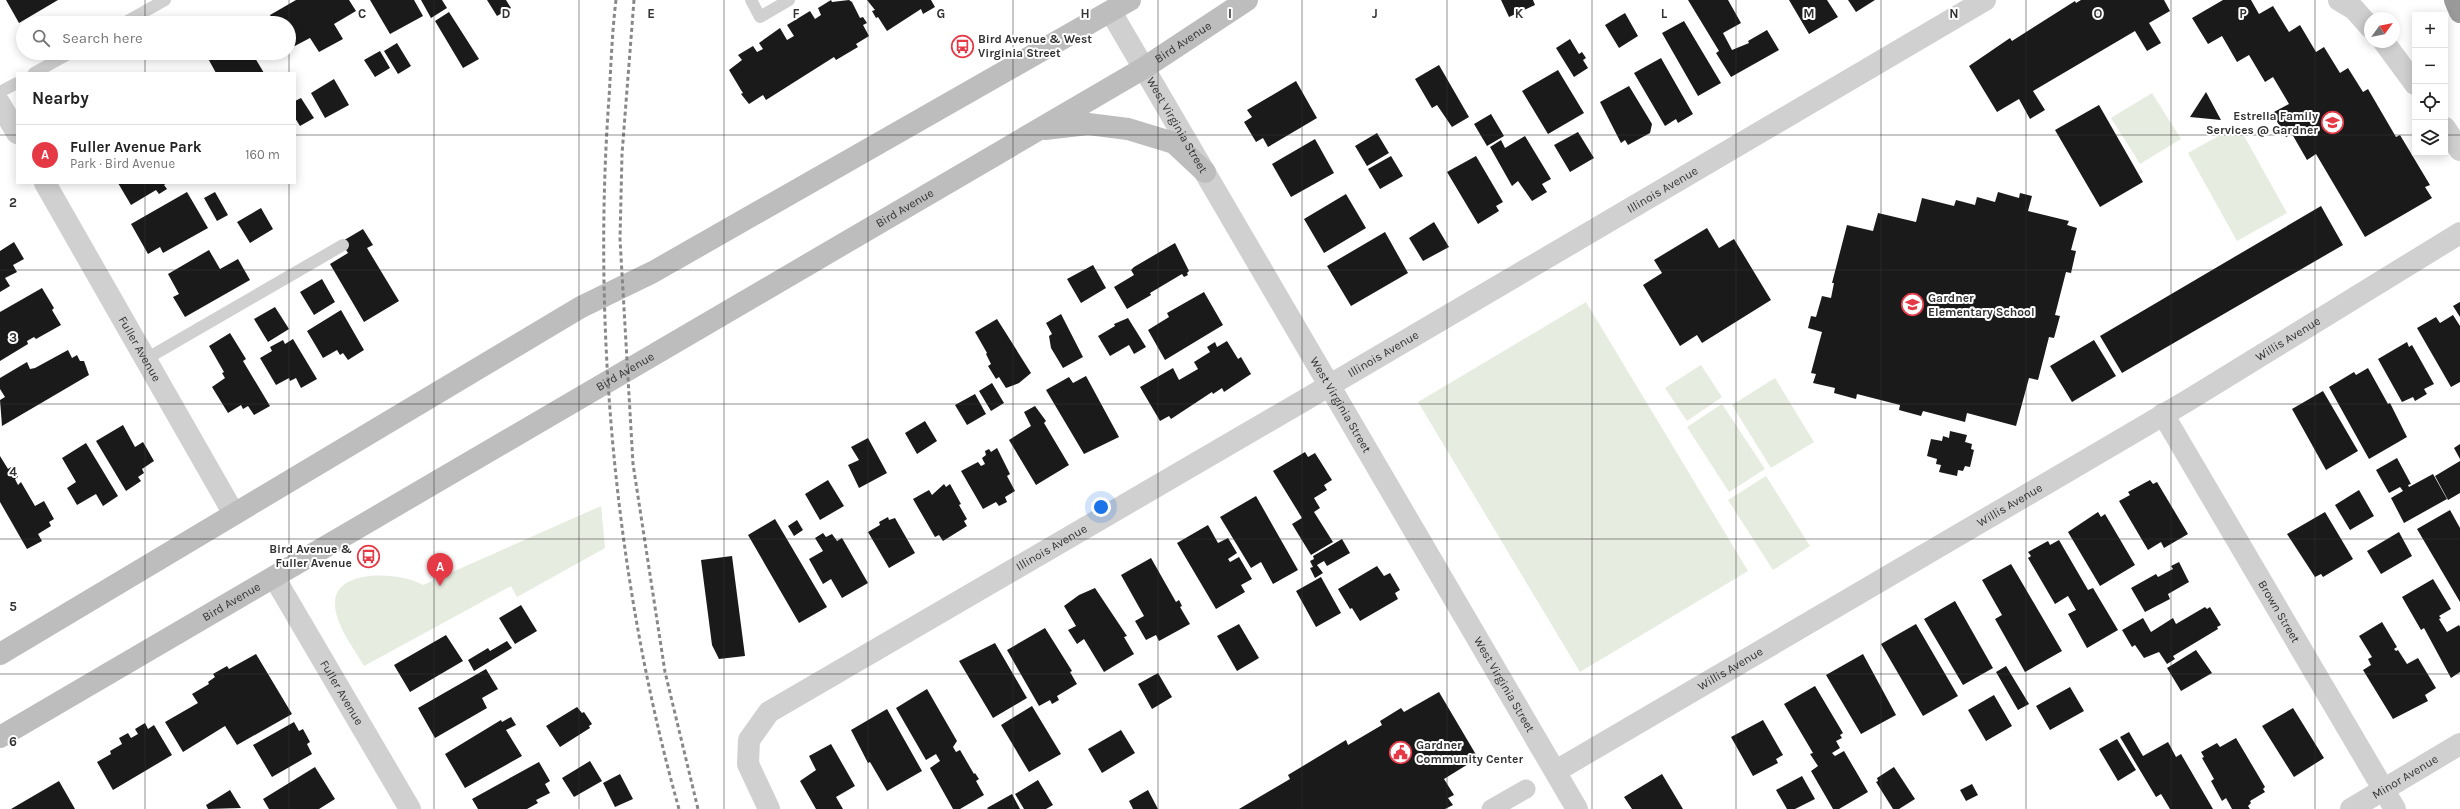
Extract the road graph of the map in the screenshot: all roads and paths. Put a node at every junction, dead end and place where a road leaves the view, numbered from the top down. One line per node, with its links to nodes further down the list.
1 (165, 0): 11 (lane)
2 (751, 0): 3 (lane)
3 (789, 0)
4 (1130, 0): 9 (main road)
5 (1247, 0): 15 (main road, Bird Avenue)
6 (1984, 0): 30 (street, Illinois Avenue)
7 (2339, 0): 12 (street)
8 (2455, 0): 10 (highway)
9 (1108, 6): 15 (street, West Virginia Street); 32 (main road)
10 (2460, 12)
11 (136, 16)
12 (2364, 21)
13 (2388, 48): 17 (street)
14 (57, 60): 16 (lane)
15 (1144, 68): 22 (main road, Bird Avenue); 25 (street, West Virginia Street)
16 (36, 72)
17 (2412, 80)
18 (16, 84): 19 (lane)
19 (0, 92)
20 (0, 104): 21 (street)
21 (16, 131)
22 (1036, 131): 25 (main road); 33 (main road, Bird Avenue)
23 (2448, 132): 24 (street)
24 (2460, 150)
25 (1204, 172): 30 (street, West Virginia Street)
26 (46, 184): 29 (street, Fuller Avenue)
27 (2460, 233): 31 (street, Willis Avenue)
28 (343, 245): 29 (lane)
29 (146, 359): 32 (street, Fuller Avenue)
30 (1330, 385): 37 (street, West Virginia Street); 41 (street, Illinois Avenue)
31 (2163, 414): 37 (street, Willis Avenue); 39 (street, Brown Street)
32 (234, 514): 34 (main road)
33 (274, 577): 35 (main road, Bird Avenue); 40 (street, Fuller Avenue)
34 (0, 654)
35 (0, 737)
36 (2460, 744): 39 (street, Minor Avenue)
37 (1556, 771): 43 (street, West Virginia Street)
38 (1526, 789): 42 (street)
39 (2384, 789): 44 (street, Minor Avenue); 45 (street, Brown Street)
40 (410, 809)
41 (769, 809)
42 (1491, 809)
43 (1578, 809)
44 (2351, 809)
45 (2395, 809)

